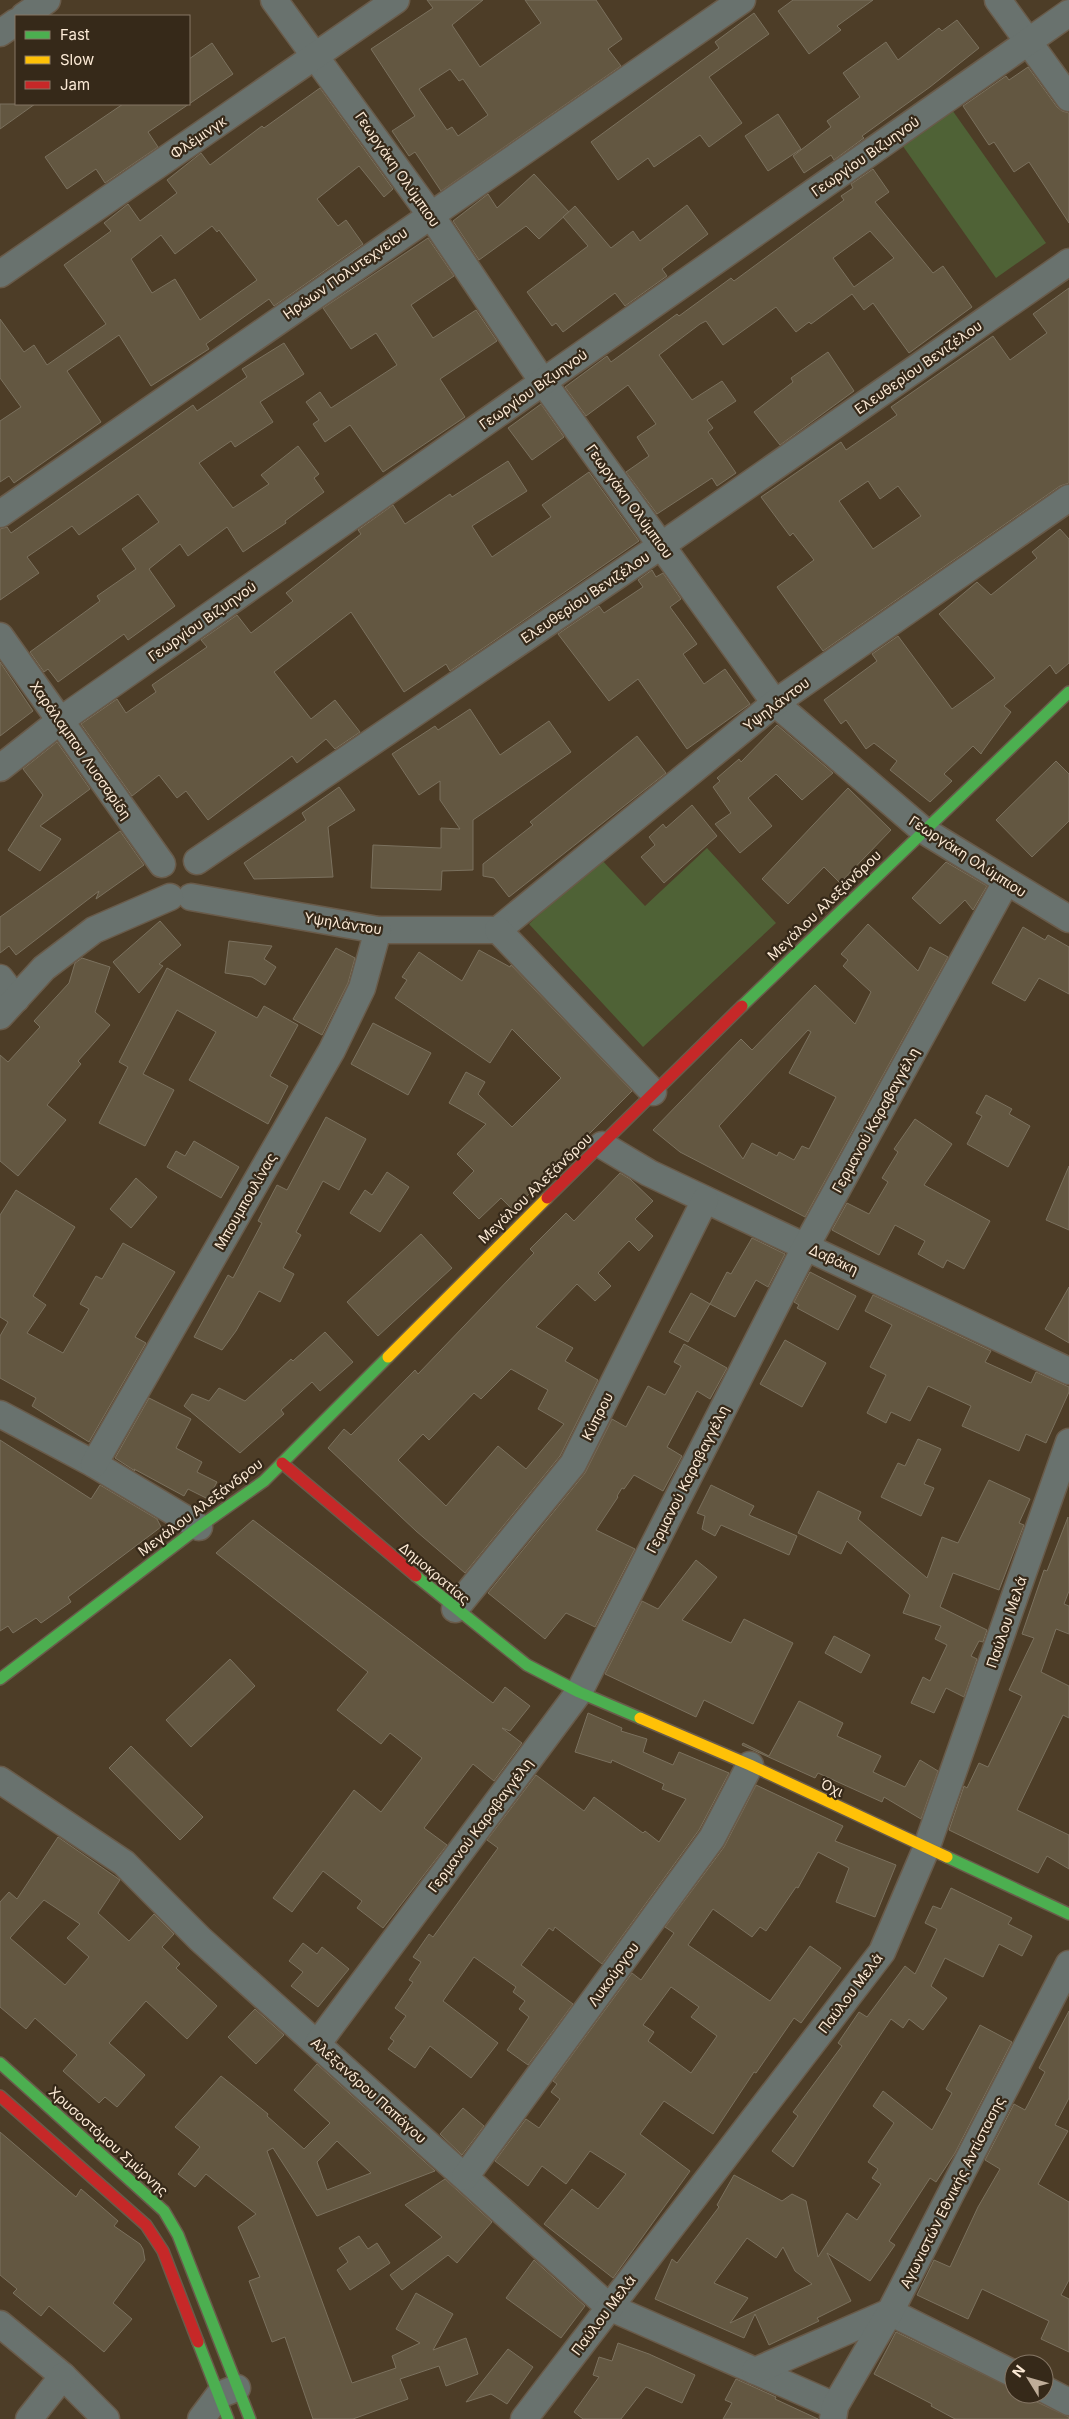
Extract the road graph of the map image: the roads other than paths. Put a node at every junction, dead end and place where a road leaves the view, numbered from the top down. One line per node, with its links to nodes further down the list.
1 (47, 0): 7 (street)
2 (274, 0): 11 (street, Γεωργάκη Ολύμπιου)
3 (396, 0): 11 (street, Φλέμινγκ)
4 (742, 0): 13 (street, Ηρώων Πολυτεχνείου)
5 (998, 0): 10 (street)
6 (1069, 13): 10 (street, Γεωργίου Βιζυηνού)
7 (25, 15)
8 (15, 23): 9 (street)
9 (0, 34)
10 (1027, 42): 12 (street); 16 (street, Γεωργίου Βιζυηνού)
11 (317, 56): 13 (street, Γεωργάκη Ολύμπιου); 15 (street, Φλέμινγκ)
12 (1069, 98)
13 (430, 214): 16 (street, Γεωργάκη Ολύμπιου); 18 (street, Ηρώων Πολυτεχνείου)
14 (1069, 262): 19 (street, Ελευθερίου Βενιζέλου)
15 (0, 274)
16 (543, 382): 19 (street, Γεωργάκη Ολύμπιου); 23 (street, Γεωργίου Βιζυηνού)
17 (1069, 498): 22 (street, Υψηλάντου)
18 (0, 514)
19 (662, 545): 22 (street, Γεωργάκη Ολύμπιου); 26 (street, Ελευθερίου Βενιζέλου)
20 (0, 636): 23 (street, Χαράλαμπου Λυσσαρίδη)
21 (1069, 692): 25 (street, Μεγάλου Αλεξάνδρου)
22 (775, 703): 25 (street, Γεωργάκη Ολύμπιου); 32 (street, Υψηλάντου)
23 (61, 720): 24 (street, Γεωργίου Βιζυηνού); 27 (street, Χαράλαμπου Λυσσαρίδη)
24 (0, 768)
25 (923, 830): 28 (street, Γεωργάκη Ολύμπιου); 35 (street, Μεγάλου Αλεξάνδρου)
26 (197, 861): 27 (street); 29 (street)
27 (162, 864): 29 (street)
28 (1006, 882): 30 (street, Γεωργάκη Ολύμπιου); 38 (street, Γερμανού Καραβαγγέλη)
29 (180, 897): 31 (street, Υψηλάντου); 34 (street)
30 (1069, 919)
31 (378, 930): 32 (street, Υψηλάντου); 43 (street, Μπουμπουλίνας)
32 (498, 930): 35 (street)
33 (0, 978): 34 (street)
34 (8, 1008)
35 (653, 1092): 36 (street, Μεγάλου Αλεξάνδρου)
36 (602, 1145): 37 (street, Δαβάκη); 42 (street, Μεγάλου Αλεξάνδρου)
37 (705, 1200): 38 (street, Δαβάκη); 45 (street, Κύπρου)
38 (806, 1246): 39 (street, Δαβάκη); 47 (street, Γερμανού Καραβαγγέλη)
39 (1069, 1370)
40 (0, 1414): 43 (street)
41 (1069, 1442): 50 (street, Παύλου Μελά)
42 (282, 1463): 44 (street, Μεγάλου Αλεξάνδρου); 45 (street, Δημοκρατίας)
43 (94, 1464): 44 (street)
44 (198, 1527): 46 (street, Μεγάλου Αλεξάνδρου)
45 (455, 1609): 47 (street, Δημοκρατίας)
46 (0, 1680)
47 (579, 1692): 48 (street, Όχι); 53 (street, Γερμανού Καραβαγγέλη)
48 (750, 1765): 50 (street, Όχι); 56 (street, Λυκούργου)
49 (0, 1780): 53 (street, Αλέξανδρου Παπάγου)
50 (926, 1849): 51 (street, Όχι); 57 (street, Παύλου Μελά)
51 (1069, 1914)
52 (1069, 1964): 58 (street, Αγωνιστών Εθνικής Αντίστασης)
53 (318, 2043): 56 (street, Αλέξανδρου Παπάγου)
54 (0, 2063): 63 (street, Χρυσοστόμου Σμύρνης)
55 (0, 2096): 63 (street, Χρυσοστόμου Σμύρνης)
56 (465, 2177): 57 (street, Αλέξανδρου Παπάγου)
57 (609, 2307): 61 (street, Αλέξανδρου Παπάγου); 72 (street, Παύλου Μελά)
58 (890, 2312): 60 (street); 61 (street); 66 (street, Αγωνιστών Εθνικής Αντίστασης)
59 (0, 2324): 62 (street)
60 (1004, 2369)
61 (755, 2371): 66 (street, Αλέξανδρου Παπάγου)
62 (63, 2376): 67 (street); 68 (street)
63 (228, 2391): 69 (street); 70 (street, Χρυσοστόμου Σμύρνης); 71 (street, Χρυσοστόμου Σμύρνης)
64 (1054, 2394): 65 (street)
65 (1069, 2402)
66 (834, 2413)
67 (29, 2419)
68 (106, 2419)
69 (201, 2419)
70 (228, 2419)
71 (250, 2419)
72 (524, 2419)

